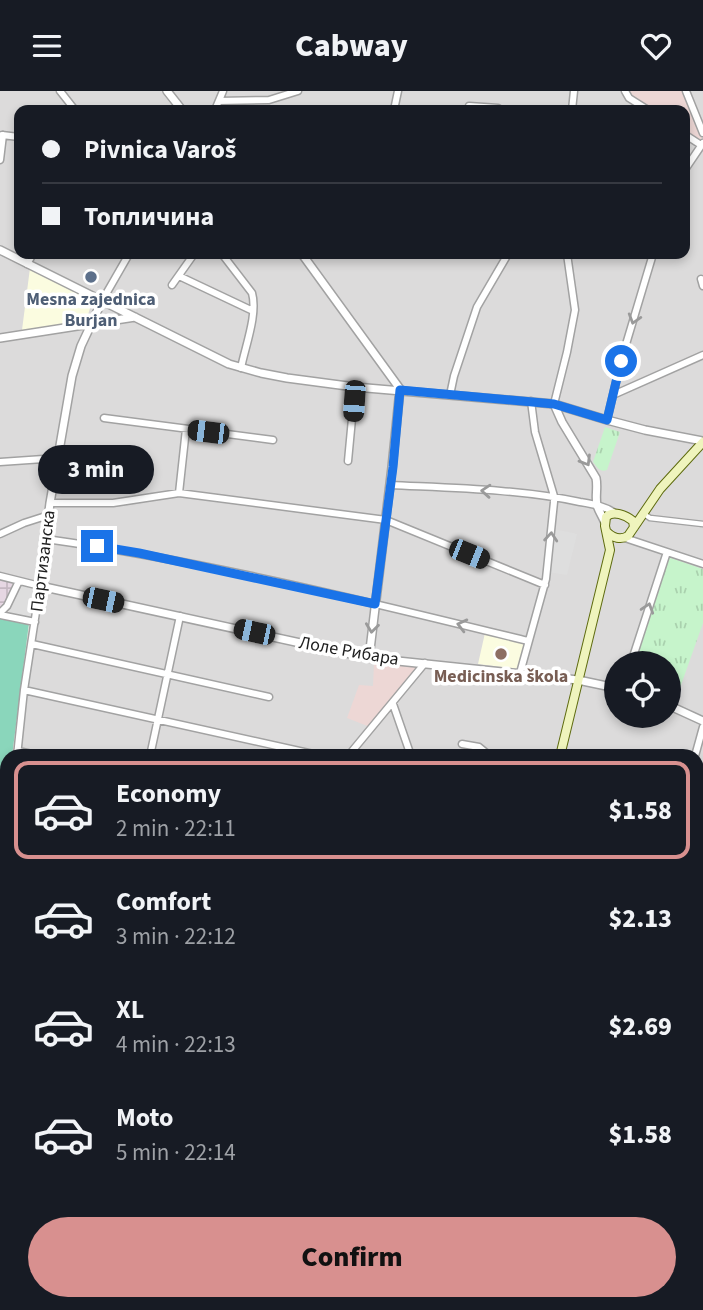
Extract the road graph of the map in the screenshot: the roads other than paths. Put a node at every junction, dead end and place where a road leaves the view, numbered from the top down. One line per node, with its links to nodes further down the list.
1 (60, 91): 8 (street)
2 (167, 91): 9 (street)
3 (223, 91): 7 (street)
4 (298, 91): 7 (street)
5 (625, 91): 11 (street)
6 (686, 91): 12 (street)
7 (219, 101): 10 (street)
8 (71, 105)
9 (178, 105)
10 (217, 105)
11 (640, 105)
12 (703, 133)
13 (1, 135): 15 (street)
14 (702, 144): 16 (street)
15 (0, 160)
16 (690, 162)
17 (17, 259): 26 (street)
18 (30, 259): 26 (street)
19 (126, 259): 29 (street, Партизанска)
20 (191, 259): 27 (street)
21 (226, 259): 30 (street)
22 (306, 259): 37 (street)
23 (505, 259): 39 (street)
24 (568, 259): 41 (street)
25 (652, 259): 38 (street, one-way to 38)
26 (27, 264): 29 (street)
27 (180, 276): 28 (street); 30 (street)
28 (172, 285)
29 (102, 301): 31 (street); 32 (street, Партизанска)
30 (253, 311): 35 (street)
31 (136, 317): 32 (street); 35 (street)
32 (90, 325): 33 (street); 47 (street, Партизанска)
33 (0, 338)
34 (703, 355): 38 (street)
35 (241, 368): 36 (street)
36 (355, 387): 37 (street); 48 (street)
37 (400, 390): 39 (street); 50 (street)
38 (613, 394): 43 (street)
39 (450, 395): 40 (street)
40 (531, 401): 41 (street); 52 (street)
41 (554, 404): 43 (street); 54 (street, one-way to 54)
42 (104, 418): 44 (street)
43 (607, 420): 46 (street)
44 (186, 429): 45 (street); 51 (street)
45 (273, 440)
46 (703, 442): 56 (main road)
47 (58, 458): 49 (street); 53 (street, Партизанска)
48 (348, 461)
49 (0, 462)
50 (390, 485): 52 (street, one-way to 50); 59 (street)
51 (179, 493): 53 (street); 59 (street)
52 (554, 496): 54 (street); 72 (street, one-way to 52)
53 (50, 503): 57 (street, Партизанска)
54 (597, 505): 55 (street); 60 (street)
55 (616, 514): 58 (main road); 60 (main road)
56 (644, 514): 58 (main road); 61 (street); 62 (main road)
57 (49, 515): 64 (street); 66 (street, Партизанска)
58 (628, 517): 62 (main road)
59 (386, 520): 72 (street); 74 (street)
60 (605, 523): 63 (main road)
61 (703, 524)
62 (634, 527): 65 (main road)
63 (607, 532): 65 (main road); 67 (main road)
64 (0, 534)
65 (623, 538): 67 (main road); 68 (street)
66 (46, 539): 73 (street, Партизанска); 74 (street)
67 (610, 550): 85 (main road)
68 (667, 552): 69 (street); 80 (street, one-way to 68)
69 (703, 564)
70 (0, 576): 71 (street, Лоле Рибара)
71 (19, 581): 73 (street, Лоле Рибара); 75 (street)
72 (545, 585): 78 (street)
73 (40, 586): 76 (street, Лоле Рибара); 77 (street, Партизанска)
74 (375, 604): 78 (street, one-way to 74); 81 (street, one-way to 81)
75 (0, 614): 77 (street)
76 (180, 616): 81 (street, Лоле Рибара); 84 (street)
77 (35, 622): 79 (street, Партизанска)
78 (528, 641): 83 (street)
79 (32, 644): 84 (street); 87 (street, Партизанска)
80 (635, 651)
81 (369, 658): 82 (street, Лоле Рибара)
82 (425, 663): 83 (street, Лоле Рибара); 89 (street)
83 (520, 673): 85 (street, Лоле Рибара)
84 (168, 674): 88 (street); 91 (street)
85 (578, 680): 86 (street, Лоле Рибара); 101 (main road)
86 (604, 685)
87 (24, 690): 91 (street); 95 (street, Партизанска)
88 (269, 697)
89 (393, 704): 98 (street); 99 (street)
90 (681, 711): 92 (street)
91 (158, 720): 96 (street); 97 (street)
92 (703, 722)
93 (703, 727): 102 (street)
94 (462, 744): 100 (street)
95 (17, 749)
96 (152, 749)
97 (289, 749)
98 (354, 749)
99 (409, 749)
100 (481, 749)
101 (562, 749)
102 (697, 749)

